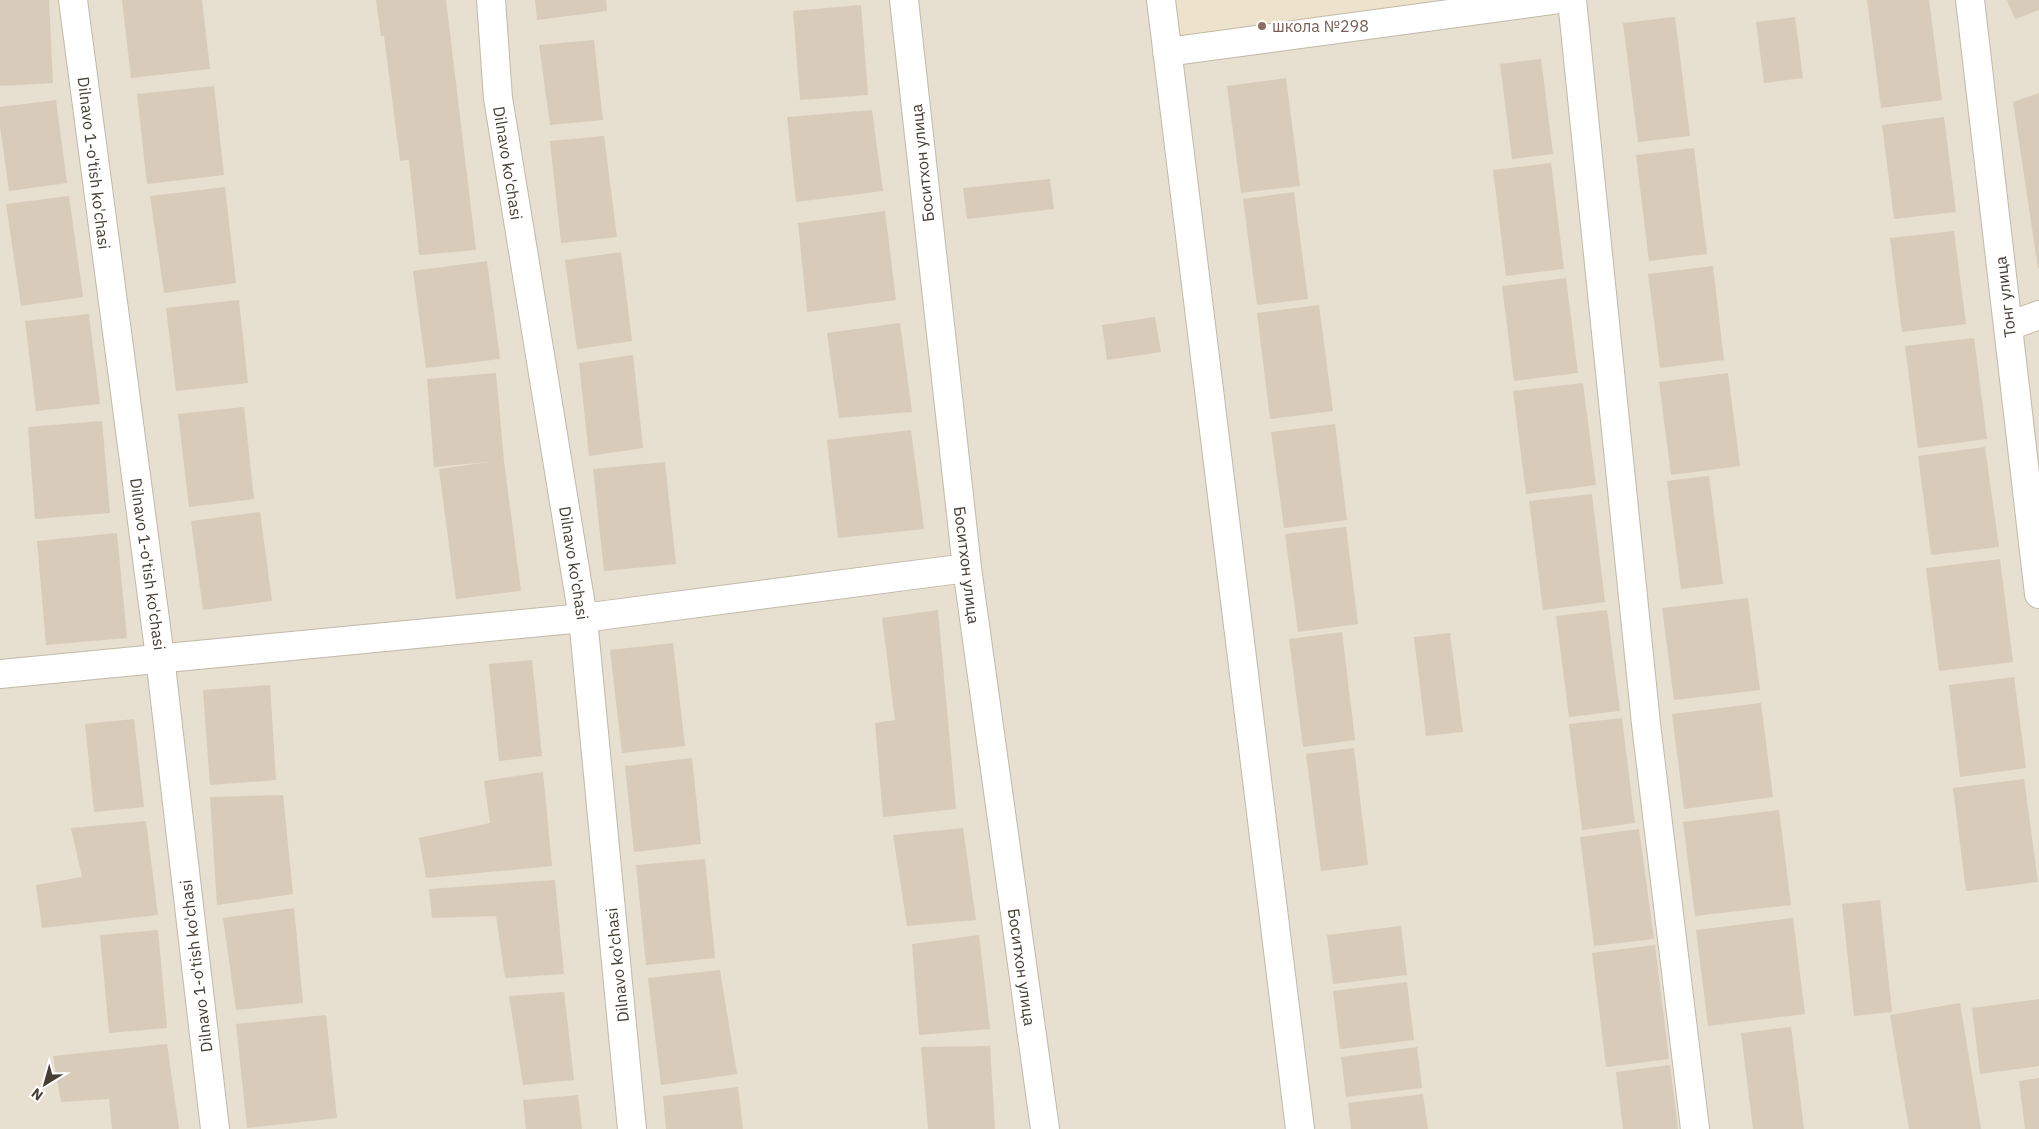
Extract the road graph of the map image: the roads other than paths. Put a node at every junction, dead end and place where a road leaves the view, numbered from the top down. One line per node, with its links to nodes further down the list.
1 (73, 0): 14 (street, Dilnavo 1-o'tish ko'chasi)
2 (491, 0): 13 (street, Dilnavo ko'chasi)
3 (904, 0): 11 (street, Боситхон улица)
4 (1161, 0): 8 (street)
5 (1553, 0): 8 (street)
6 (1572, 0): 20 (street)
7 (1970, 0): 10 (street, Тонг улица)
8 (1167, 52): 19 (street)
9 (2039, 315): 10 (street)
10 (2009, 326): 12 (street, Тонг улица)
11 (967, 568): 13 (street); 18 (street, Боситхон улица)
12 (2039, 594)
13 (583, 618): 14 (street); 17 (street, Dilnavo ko'chasi)
14 (160, 657): 15 (street); 16 (street, Dilnavo 1-o'tish ko'chasi)
15 (0, 674)
16 (216, 1129)
17 (632, 1129)
18 (1045, 1129)
19 (1300, 1129)
20 (1695, 1129)

